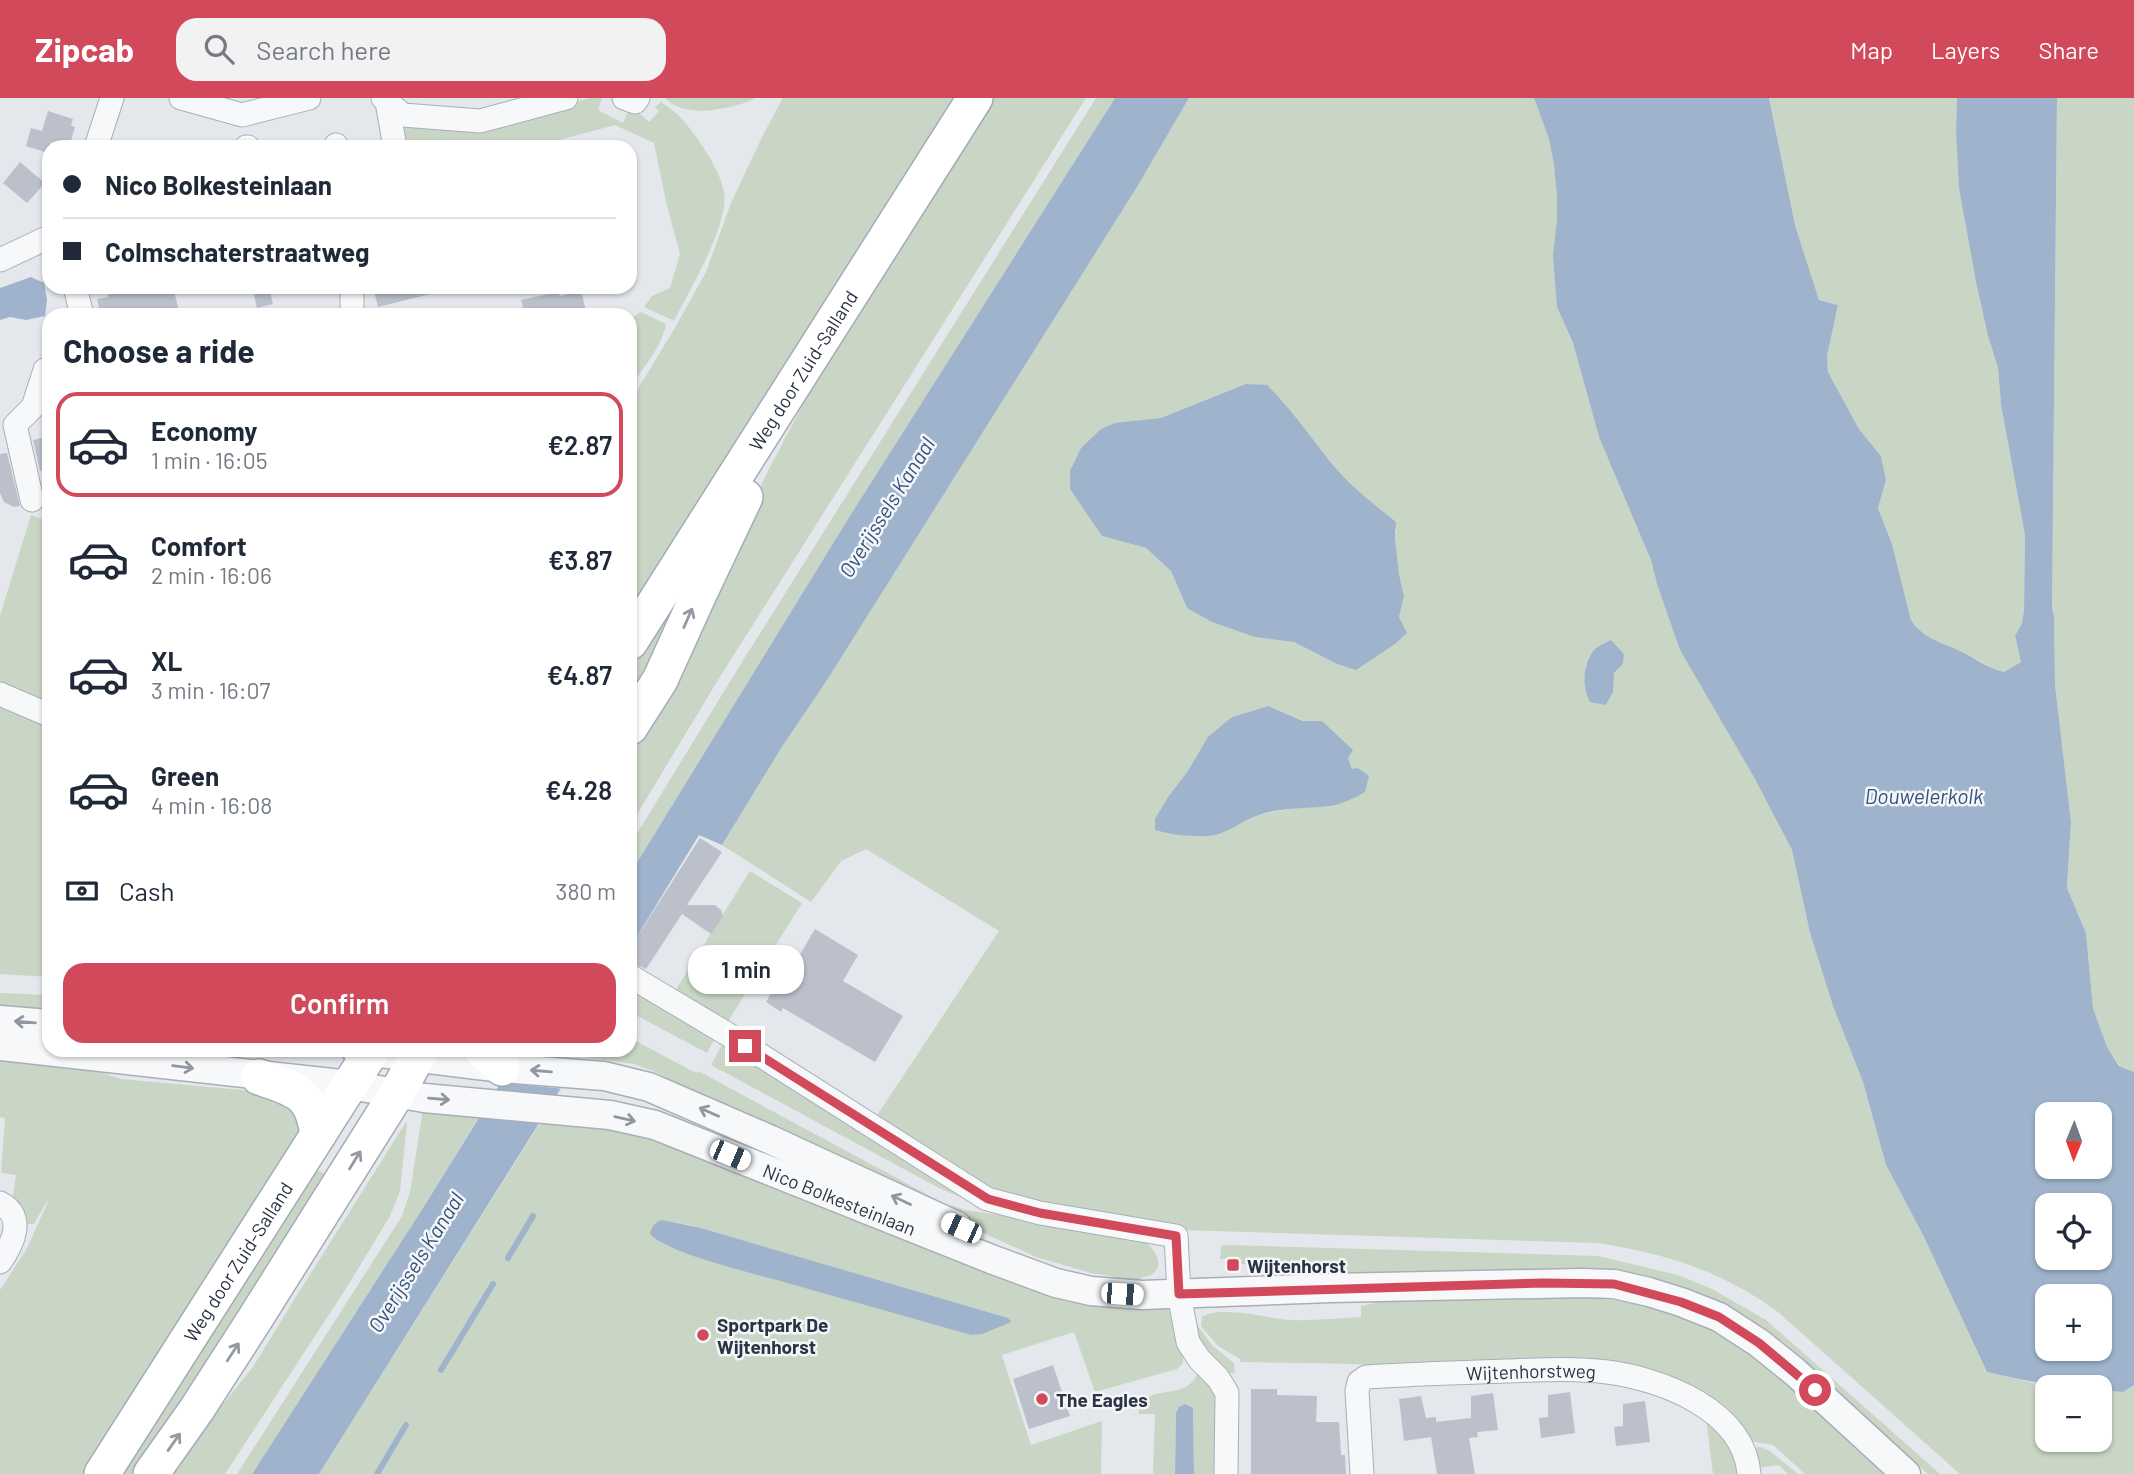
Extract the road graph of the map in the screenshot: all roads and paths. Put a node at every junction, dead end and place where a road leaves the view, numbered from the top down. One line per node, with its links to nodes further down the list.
1 (111, 98): 9 (street)
2 (181, 98): 3 (street)
3 (309, 98)
4 (566, 98): 8 (street)
5 (624, 98): 6 (street)
6 (638, 98)
7 (975, 98): 13 (main road, Weg door Zuid-Salland)
8 (385, 100): 10 (street)
9 (98, 140)
10 (394, 140)
11 (42, 240): 12 (street)
12 (0, 260)
13 (823, 337): 16 (main road, Weg door Zuid-Salland); 19 (main road, one-way to 13)
14 (42, 379): 15 (street)
15 (32, 500)
16 (637, 631)
17 (0, 694): 18 (street)
18 (42, 712)
19 (637, 716)
20 (637, 980): 37 (street)
21 (0, 1020): 22 (street, one-way to 21)
22 (42, 1023)
23 (0, 1046): 24 (street, Nico Bolkesteinlaan, one-way to 24)
24 (42, 1050)
25 (106, 1057): 30 (street, Nico Bolkesteinlaan, one-way to 30)
26 (364, 1057): 31 (main road, Weg door Zuid-Salland)
27 (417, 1057): 32 (main road)
28 (468, 1057): 29 (street, Nico Bolkesteinlaan)
29 (492, 1059): 36 (street, Nico Bolkesteinlaan, one-way to 29)
30 (260, 1077): 31 (street, Nico Bolkesteinlaan); 33 (main road)
31 (350, 1085): 32 (street, Nico Bolkesteinlaan); 33 (main road, Weg door Zuid-Salland)
32 (397, 1093): 36 (street, Nico Bolkesteinlaan, one-way to 36); 39 (main road, one-way to 32)
33 (318, 1135): 38 (main road, Weg door Zuid-Salland)
34 (0, 1203): 35 (street)
35 (0, 1262)
36 (1122, 1294): 37 (street, Nico Bolkesteinlaan)
37 (1179, 1294): 40 (street); 43 (street, Nico Bolkesteinlaan)
38 (102, 1474)
39 (151, 1474)
40 (1226, 1474)
41 (1362, 1474): 42 (street, Wijtenhorstweg)
42 (1749, 1474)
43 (1906, 1474)

